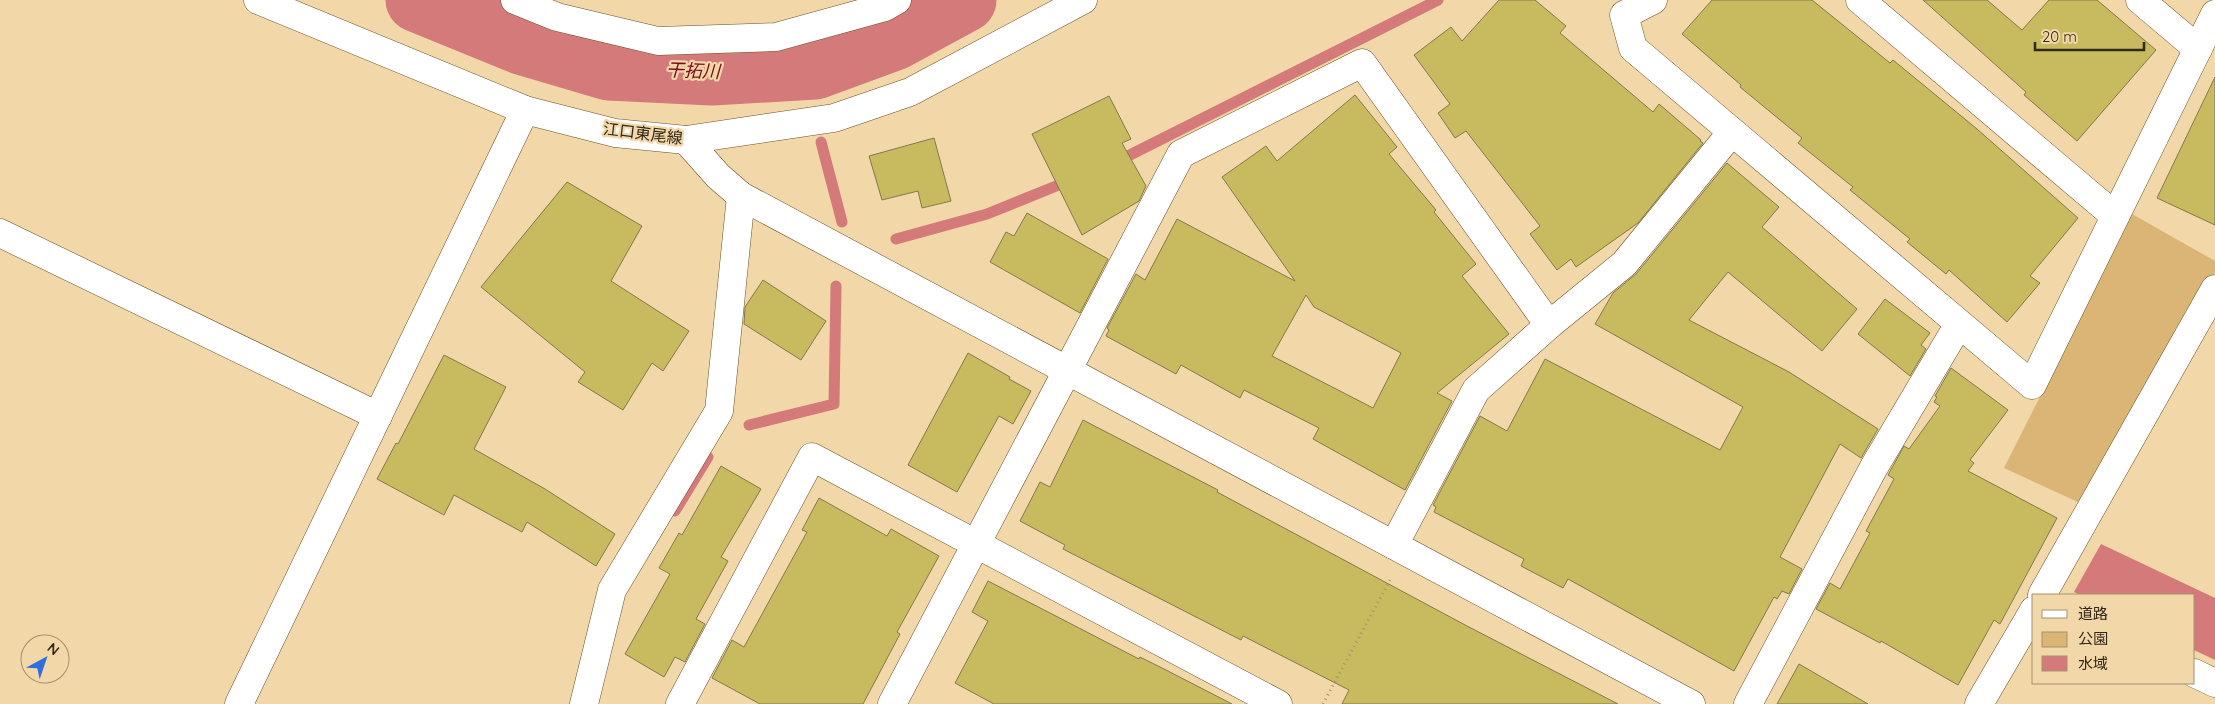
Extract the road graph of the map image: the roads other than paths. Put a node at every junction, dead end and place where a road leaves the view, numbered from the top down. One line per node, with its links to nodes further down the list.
1 (258, 0): 10 (street, 江口東尾線)
2 (515, 0): 3 (street)
3 (897, 0)
4 (1083, 0): 12 (street, 江口東尾線)
5 (1653, 0): 11 (street)
6 (1860, 0): 14 (street)
7 (2140, 0): 9 (street)
8 (2215, 14): 9 (street)
9 (2198, 49): 14 (street)
10 (525, 110): 12 (street, 江口東尾線); 20 (street)
11 (1732, 132): 17 (street); 18 (street)
12 (686, 140): 13 (street)
13 (741, 196): 19 (street); 28 (street)
14 (2115, 216): 17 (street)
15 (0, 233): 20 (street)
16 (2215, 289): 23 (street)
17 (1959, 324): 33 (street)
18 (1549, 325): 19 (street); 22 (street)
19 (1067, 371): 21 (street); 22 (street)
20 (378, 416): 27 (street)
21 (976, 544): 29 (street); 30 (street); 31 (street)
22 (1394, 545): 32 (street)
23 (2043, 594)
24 (2032, 613): 34 (street)
25 (2195, 673): 26 (street)
26 (2215, 683)
27 (239, 704)
28 (584, 704)
29 (680, 704)
30 (892, 704)
31 (1278, 704)
32 (1691, 704)
33 (1748, 704)
34 (1979, 704)

